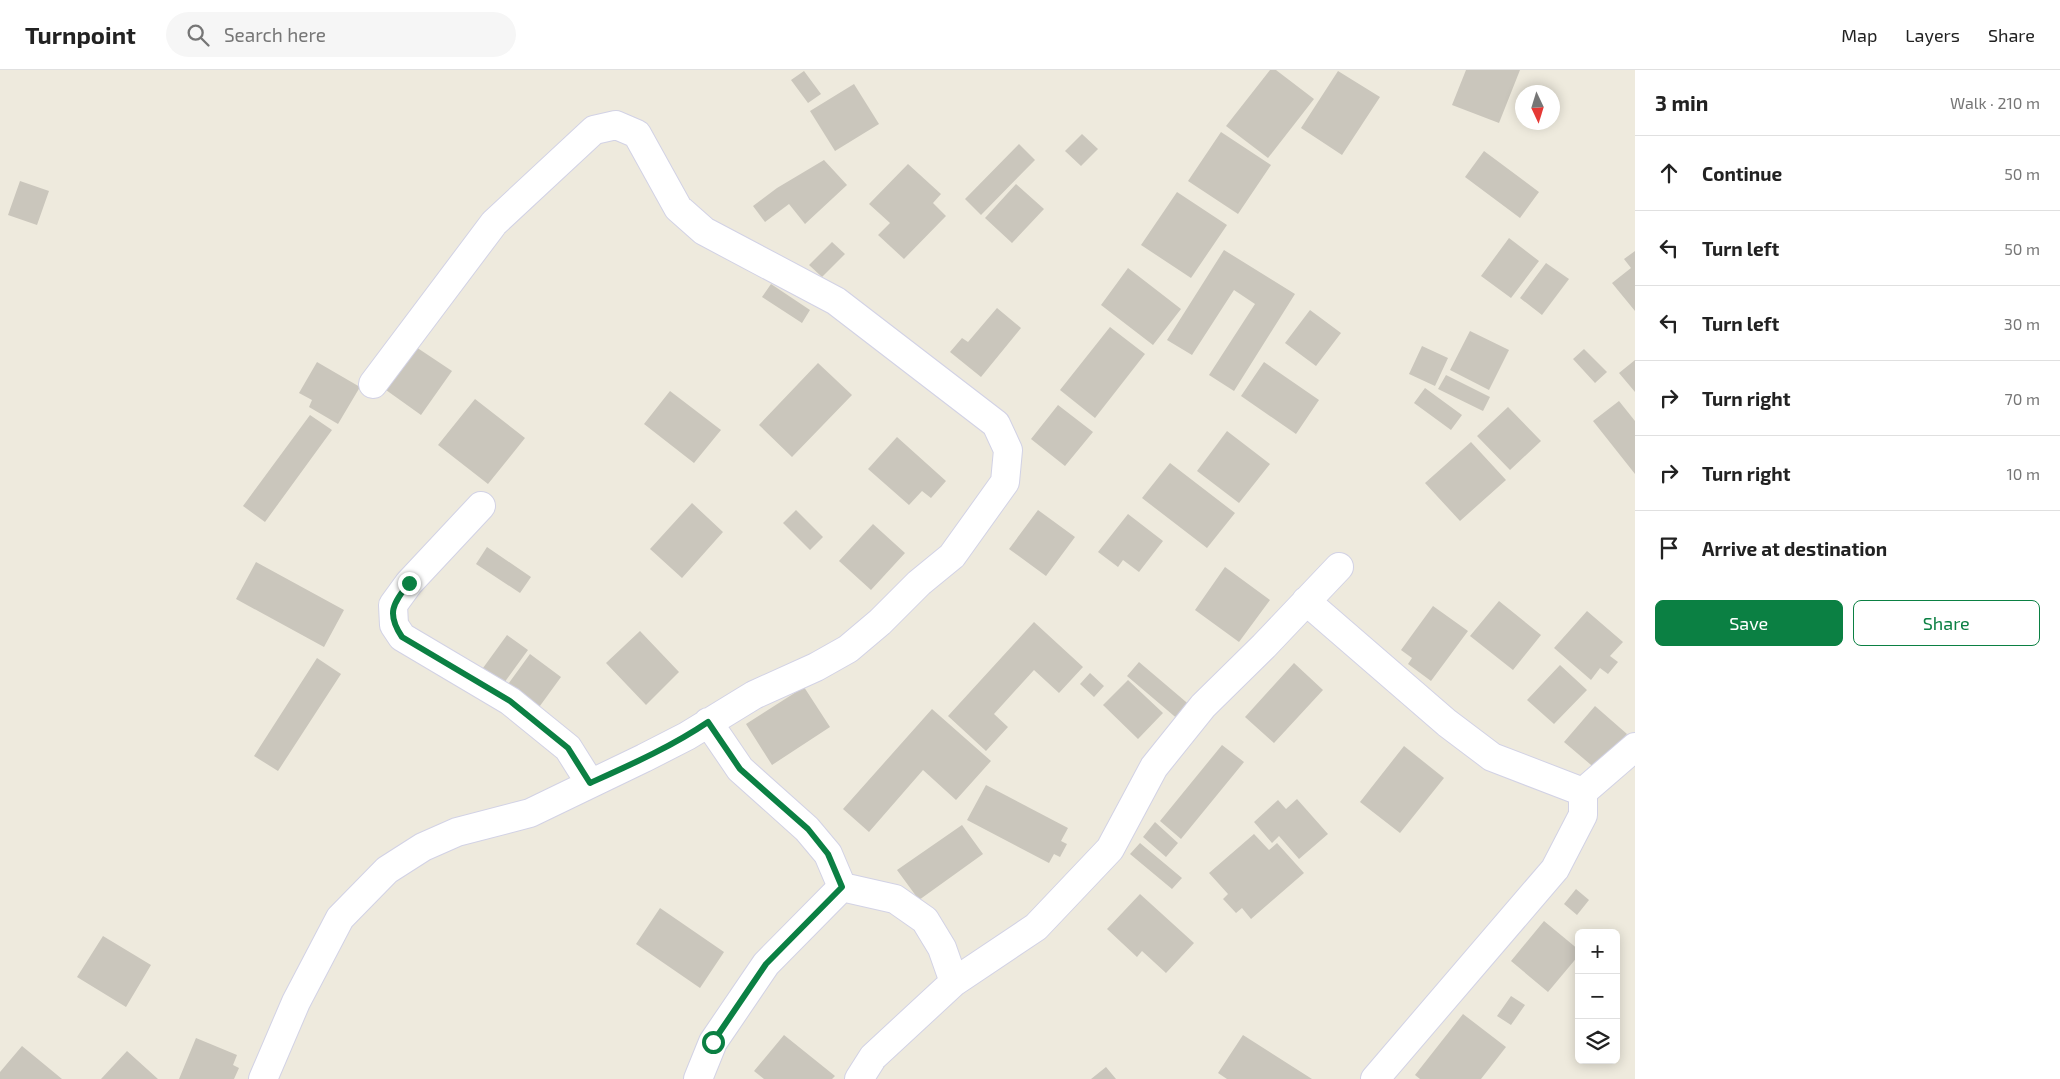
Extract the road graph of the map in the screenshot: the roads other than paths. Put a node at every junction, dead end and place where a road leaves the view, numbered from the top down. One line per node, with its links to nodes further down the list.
1 (373, 384): 5 (street)
2 (481, 506): 7 (street)
3 (1339, 567): 4 (street)
4 (1306, 601): 8 (street); 10 (street)
5 (708, 722): 7 (street); 9 (street)
6 (1635, 747): 8 (street)
7 (590, 783): 11 (street)
8 (1583, 792): 14 (street)
9 (842, 887): 10 (street); 12 (street)
10 (954, 982): 13 (street)
11 (263, 1079)
12 (698, 1079)
13 (860, 1079)
14 (1375, 1079)

